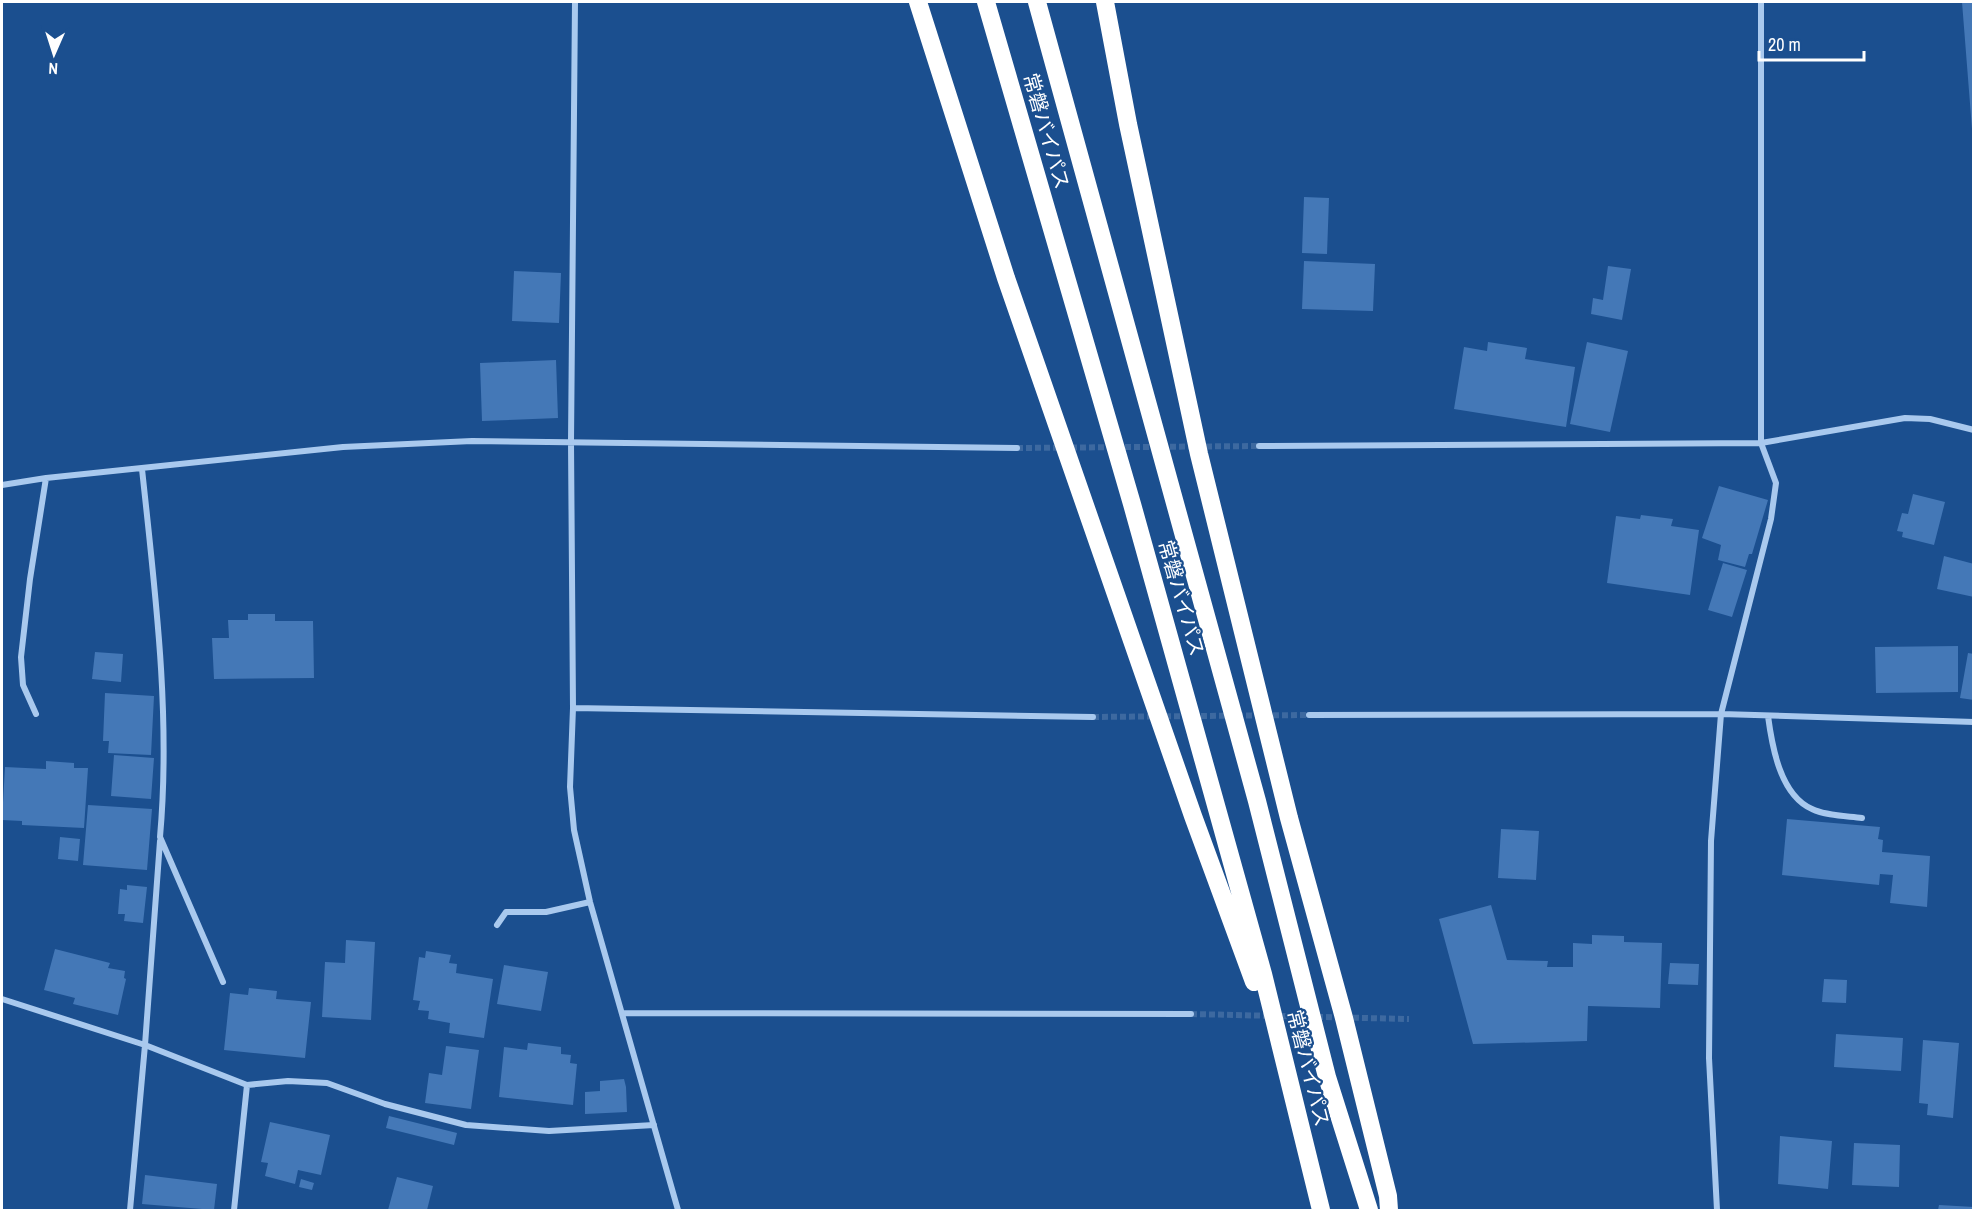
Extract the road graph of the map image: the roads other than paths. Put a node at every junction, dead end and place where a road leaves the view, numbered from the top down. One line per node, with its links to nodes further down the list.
1 (575, 2): 8 (street)
2 (918, 2): 31 (highway)
3 (986, 2): 31 (highway, 常磐バイパス)
4 (1037, 2): 38 (highway, 常磐バイパス)
5 (1105, 2): 39 (highway)
6 (1761, 2): 9 (street)
7 (1974, 430): 9 (street)
8 (571, 442): 11 (street); 12 (street); 15 (street)
9 (1761, 443): 10 (street); 17 (street)
10 (1259, 446)
11 (1017, 448)
12 (142, 469): 13 (street); 23 (street)
13 (46, 478): 14 (street); 16 (street)
14 (2, 485)
15 (573, 708): 20 (street); 24 (street)
16 (36, 714)
17 (1721, 714): 18 (street); 19 (street); 40 (street)
18 (1309, 716)
19 (1768, 716): 21 (street); 22 (street)
20 (1093, 717)
21 (1974, 722)
22 (1862, 818)
23 (160, 837): 26 (street); 30 (street)
24 (590, 902): 25 (street); 28 (street)
25 (497, 925)
26 (223, 982)
27 (2, 999): 30 (street)
28 (622, 1013): 29 (street); 33 (street)
29 (1191, 1014)
30 (145, 1045): 32 (street); 34 (street)
31 (1284, 1062): 37 (highway, 常磐バイパス)
32 (247, 1085): 33 (street); 35 (street)
33 (654, 1125): 36 (street)
34 (130, 1210)
35 (234, 1210)
36 (678, 1210)
37 (1321, 1210)
38 (1369, 1210)
39 (1389, 1210)
40 (1717, 1210)

